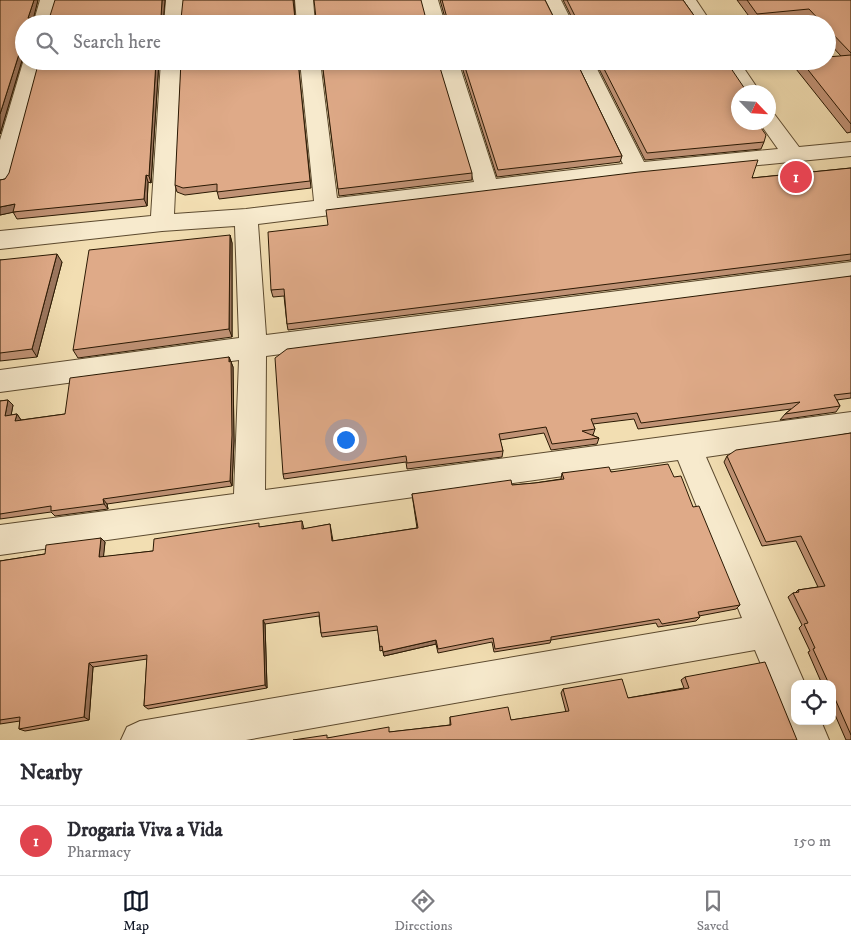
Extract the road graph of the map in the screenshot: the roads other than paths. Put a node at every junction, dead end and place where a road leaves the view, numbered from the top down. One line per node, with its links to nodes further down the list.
1 (49, 0): 7 (street)
2 (175, 0): 8 (street)
3 (304, 0): 9 (street)
4 (429, 0): 10 (street)
5 (552, 0): 11 (street)
6 (687, 0): 12 (street)
7 (45, 15)
8 (174, 15)
9 (305, 15)
10 (433, 15)
11 (560, 15)
12 (697, 15)
13 (30, 70): 24 (street)
14 (170, 70): 28 (street)
15 (311, 70): 26 (street)
16 (451, 70): 25 (street)
17 (587, 70): 23 (street)
18 (735, 70): 19 (street)
19 (745, 85)
20 (775, 130): 22 (street)
21 (851, 149): 22 (street)
22 (793, 155): 23 (street)
23 (637, 170): 25 (street)
24 (0, 179)
25 (487, 188): 26 (street)
26 (326, 207): 27 (street)
27 (246, 217): 28 (street); 31 (street)
28 (162, 223): 29 (street)
29 (0, 240)
30 (851, 271): 31 (street)
31 (253, 347): 32 (street); 35 (street)
32 (0, 380)
33 (851, 424): 34 (street)
34 (687, 447): 35 (street); 37 (street)
35 (249, 507): 36 (street)
36 (0, 540)
37 (766, 631): 38 (street); 40 (street)
38 (791, 692)
39 (804, 725): 41 (street)
40 (140, 740)
41 (810, 740)

